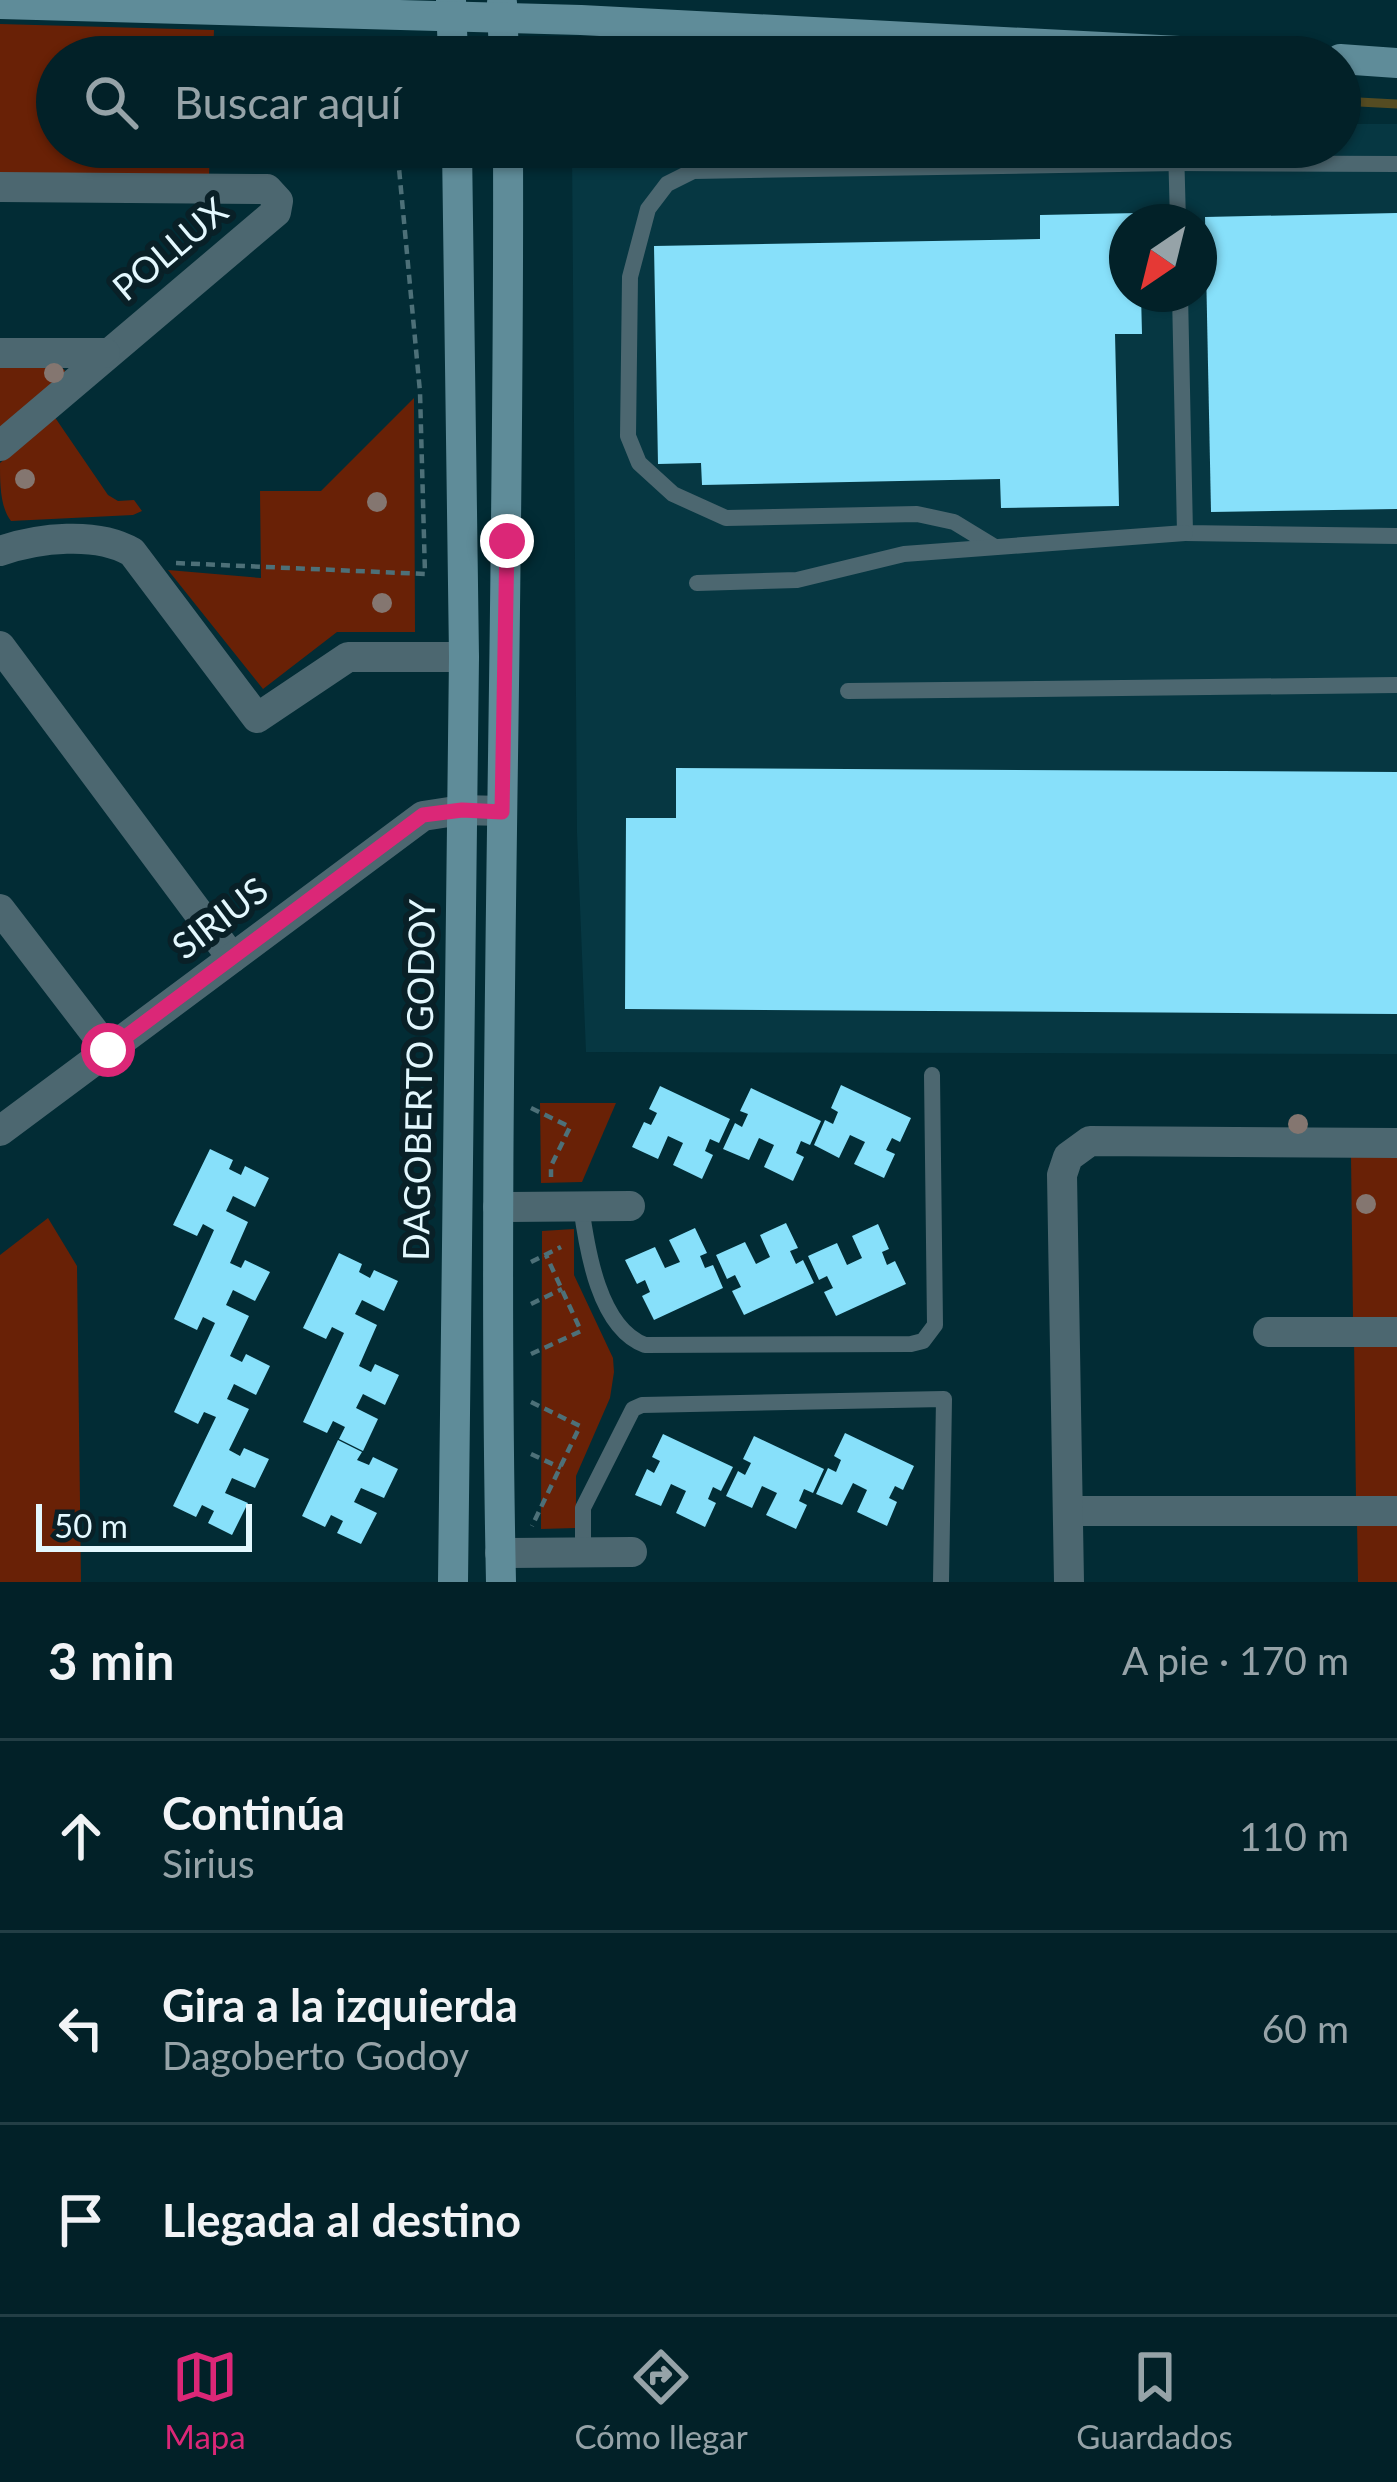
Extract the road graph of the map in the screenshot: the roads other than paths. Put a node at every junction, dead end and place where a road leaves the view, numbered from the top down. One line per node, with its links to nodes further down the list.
1 (451, 0): 4 (main road)
2 (502, 0): 5 (main road)
3 (0, 4): 6 (main road)
4 (452, 36)
5 (503, 36)
6 (859, 36)
7 (1361, 60): 8 (main road)
8 (1397, 63)
9 (1361, 163): 10 (lane)
10 (1397, 164)
11 (457, 168): 23 (main road, DAGOBERTO GODOY)
12 (508, 168): 24 (main road)
13 (758, 168): 26 (lane)
14 (1177, 168): 16 (lane)
15 (0, 187): 19 (street, POLLUX)
16 (1178, 204)
17 (1180, 312): 21 (lane)
18 (0, 353): 19 (street, POLLUX)
19 (105, 353): 20 (street, POLLUX)
20 (0, 446)
21 (1185, 532): 22 (lane); 26 (lane)
22 (1397, 536)
23 (463, 540): 24 (main road); 29 (main road, DAGOBERTO GODOY)
24 (507, 541): 33 (main road)
25 (7, 548): 29 (street)
26 (995, 548): 27 (lane)
27 (697, 583)
28 (0, 646): 35 (street)
29 (464, 657): 32 (main road, DAGOBERTO GODOY)
30 (1397, 685): 31 (lane)
31 (848, 691)
32 (462, 810): 33 (street, SIRIUS); 35 (street, SIRIUS); 50 (main road, DAGOBERTO GODOY)
33 (502, 812): 40 (main road)
34 (0, 909): 36 (street)
35 (232, 958): 36 (street, SIRIUS)
36 (108, 1050): 38 (street, SIRIUS)
37 (932, 1075): 41 (lane)
38 (0, 1131)
39 (1397, 1142): 45 (street)
40 (499, 1207): 41 (street); 49 (main road)
41 (566, 1207): 42 (street)
42 (630, 1207)
43 (1268, 1332): 44 (street)
44 (1397, 1332)
45 (1069, 1511): 46 (street); 52 (street)
46 (1397, 1511)
47 (583, 1552): 48 (street); 49 (street); 51 (lane)
48 (632, 1552)
49 (501, 1567)
50 (453, 1582)
51 (941, 1582)
52 (1069, 1582)

